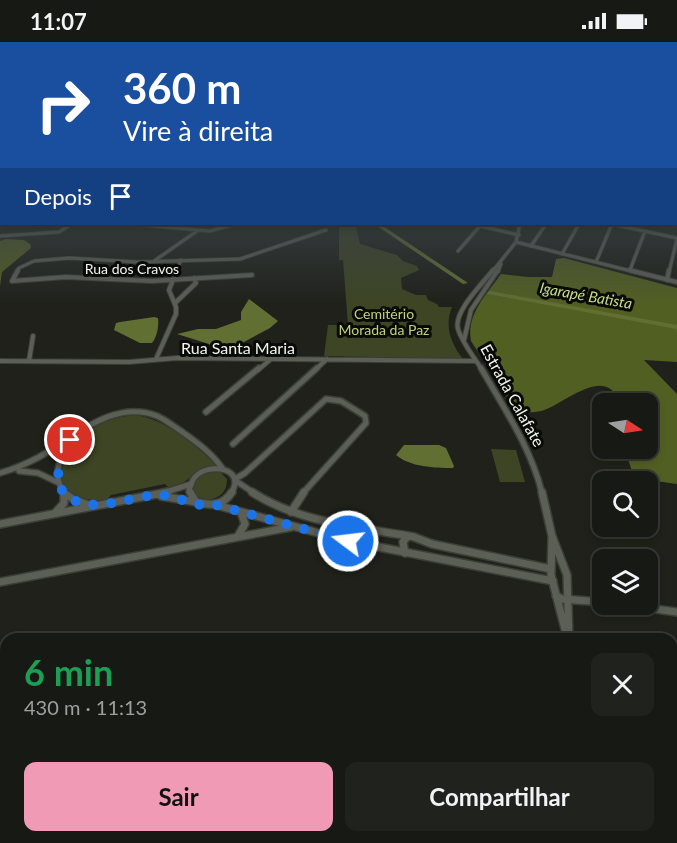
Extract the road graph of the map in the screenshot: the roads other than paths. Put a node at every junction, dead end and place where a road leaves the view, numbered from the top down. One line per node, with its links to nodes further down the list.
1 (62, 230): 15 (street)
2 (191, 230): 12 (street)
3 (214, 230): 12 (street)
4 (325, 230): 21 (street)
5 (476, 230): 19 (street)
6 (499, 230): 14 (street)
7 (519, 230): 14 (street, Estrada Calafate)
8 (542, 230): 18 (street)
9 (575, 230): 20 (street)
10 (608, 230): 23 (street)
11 (642, 230): 13 (street)
12 (197, 231): 22 (street)
13 (645, 231): 16 (street); 25 (street)
14 (519, 235): 17 (street, Estrada Calafate)
15 (0, 236)
16 (677, 238): 31 (street)
17 (516, 242): 18 (street); 24 (street, Estrada Calafate)
18 (531, 246): 20 (street)
19 (458, 251)
20 (562, 254): 23 (street)
21 (181, 260): 22 (street); 30 (street)
22 (153, 261): 32 (street, Rua dos Cravos)
23 (596, 262): 25 (street)
24 (501, 264): 28 (street, Estrada Calafate); 36 (street, Estrada Calafate)
25 (630, 270): 31 (street)
26 (126, 275): 32 (street)
27 (252, 275): 29 (street, Rua dos Cravos)
28 (489, 276): 36 (street, Estrada Calafate)
29 (194, 278): 30 (street, Rua dos Cravos); 34 (street)
30 (172, 279): 32 (street, Rua dos Cravos); 34 (street)
31 (667, 279): 33 (street)
32 (117, 281)
33 (677, 282)
34 (175, 303): 37 (street)
35 (33, 336): 40 (street)
36 (464, 340): 41 (street, Estrada Calafate)
37 (156, 359): 38 (street, Rua Santa Maria); 40 (street, Rua Santa Maria)
38 (271, 359): 39 (street, Rua Santa Maria); 43 (street)
39 (327, 359): 41 (street, Rua Santa Maria); 45 (street)
40 (28, 361): 42 (street, Rua Santa Maria)
41 (476, 361): 63 (street, Estrada Calafate)
42 (0, 362)
43 (206, 412)
44 (72, 437): 46 (street); 47 (street); 50 (street)
45 (233, 444)
46 (222, 468): 49 (street); 51 (street)
47 (15, 471): 48 (street); 50 (street)
48 (0, 473)
49 (236, 480): 55 (street); 58 (street); 58 (street)
50 (57, 482): 52 (street)
51 (191, 484): 53 (street); 54 (street)
52 (64, 494): 56 (street); 59 (street)
53 (159, 495): 54 (street); 56 (street)
54 (196, 502): 55 (street)
55 (216, 505): 57 (street)
56 (92, 506): 59 (street)
57 (241, 512): 61 (street); 64 (street)
58 (291, 512): 62 (street)
59 (54, 514): 60 (street)
60 (0, 524)
61 (296, 526): 64 (street); 66 (street)
62 (361, 527): 65 (street); 66 (street)
63 (552, 536): 68 (street, Estrada Calafate); 69 (street, Estrada Calafate)
64 (237, 537): 71 (street)
65 (407, 537): 67 (street); 68 (street)
66 (358, 543): 67 (street)
67 (405, 553): 70 (street)
68 (550, 566): 69 (street); 70 (street, Estrada Calafate)
69 (564, 566): 73 (street, Estrada Calafate)
70 (553, 581): 72 (street, Estrada Calafate)
71 (0, 582)
72 (556, 596): 73 (street); 77 (street, Estrada Calafate)
73 (569, 598): 74 (street); 78 (street, Estrada Calafate)
74 (592, 601)
75 (658, 609): 76 (street)
76 (677, 612)
77 (567, 633)
78 (569, 633)

